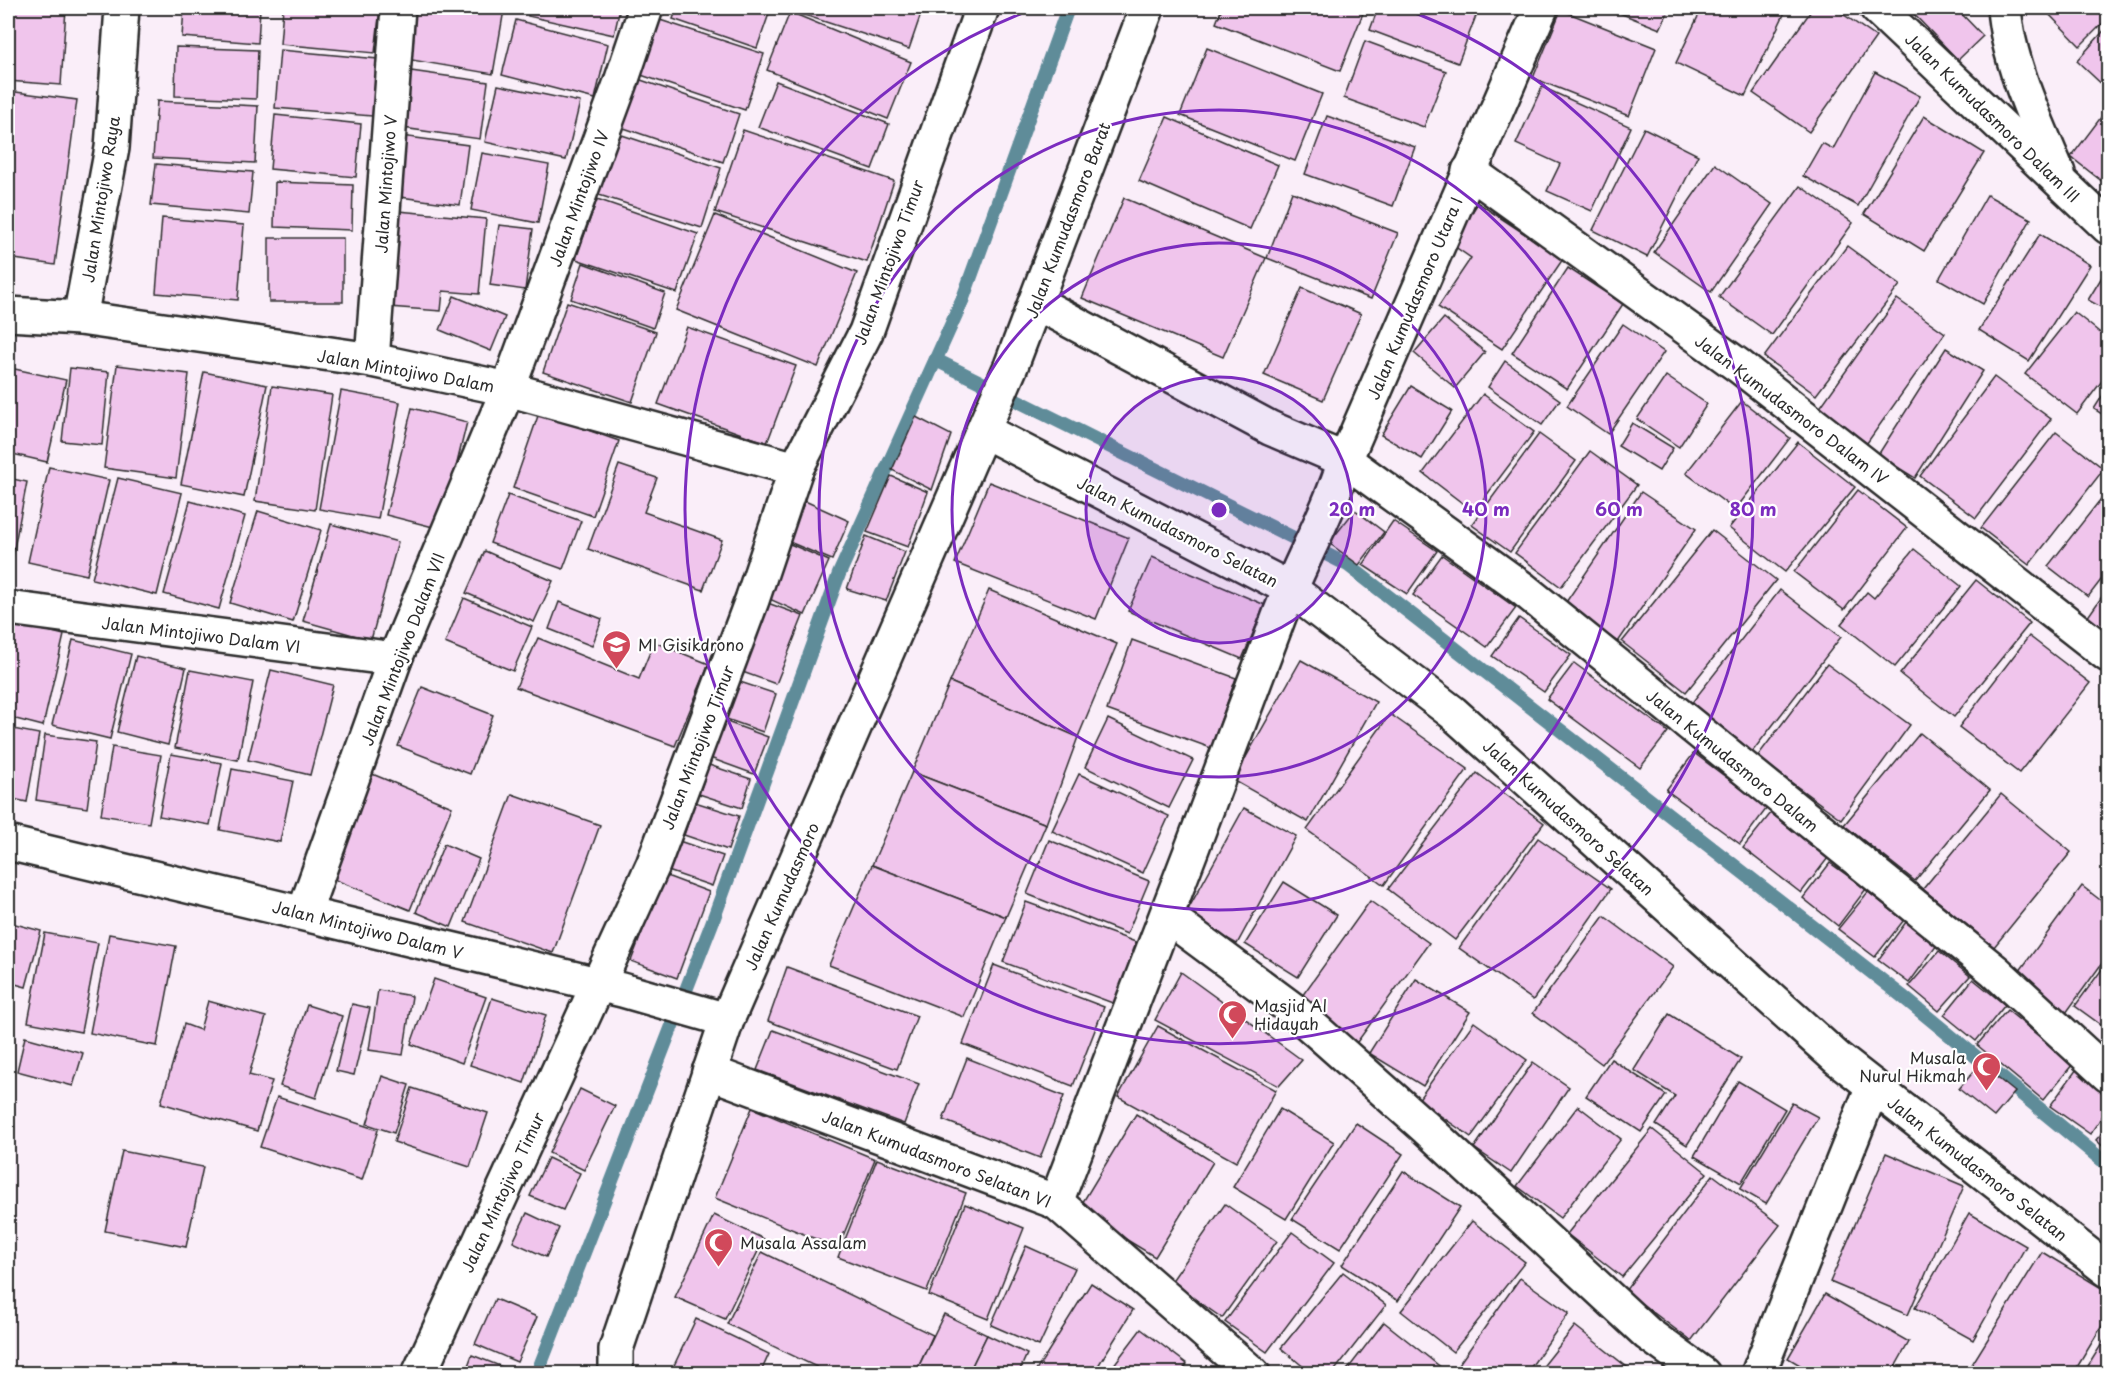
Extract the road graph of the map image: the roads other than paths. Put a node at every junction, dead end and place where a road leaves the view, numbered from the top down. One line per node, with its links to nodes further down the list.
1 (122, 8): 14 (street, Jalan Mintojiwo Raya)
2 (398, 8): 15 (street, Jalan Mintojiwo V)
3 (645, 8): 16 (street, Jalan Mintojiwo IV)
4 (982, 8): 18 (street, Jalan Mintojiwo Timur)
5 (1147, 8): 12 (street, Jalan Kumudasmoro Barat)
6 (1541, 8): 9 (street, Jalan Kumudasmoro Utara I)
7 (1877, 8): 10 (street, Jalan Kumudasmoro Dalam III)
8 (2004, 8): 10 (street)
9 (1468, 171): 19 (street, Jalan Kumudasmoro Utara I); 22 (street, Jalan Kumudasmoro Dalam IV)
10 (2062, 184): 11 (street, Jalan Kumudasmoro Dalam III)
11 (2109, 227)
12 (1037, 303): 17 (street, Jalan Kumudasmoro Barat); 19 (street, Jalan Kumudasmoro Dalam)
13 (9, 314): 14 (street, Jalan Mintojiwo Dalam)
14 (80, 318): 15 (street, Jalan Mintojiwo Dalam)
15 (372, 360): 16 (street, Jalan Mintojiwo Dalam)
16 (508, 388): 18 (street, Jalan Mintojiwo Dalam); 23 (street, Jalan Mintojiwo Dalam VII)
17 (987, 423): 20 (street, Jalan Kumudasmoro Selatan); 28 (street, Jalan Kumudasmoro)
18 (796, 469): 27 (street, Jalan Mintojiwo Timur)
19 (1341, 473): 20 (street, Jalan Kumudasmoro Utara I); 30 (street, Jalan Kumudasmoro Dalam)
20 (1295, 576): 26 (street, Jalan Kumudasmoro Utara I); 31 (street, Jalan Kumudasmoro Selatan)
21 (8, 608): 23 (street, Jalan Mintojiwo Dalam VI)
22 (2109, 655)
23 (395, 659): 25 (street, Jalan Mintojiwo Dalam VII)
24 (8, 843): 25 (street, Jalan Mintojiwo Dalam V)
25 (304, 913): 27 (street, Jalan Mintojiwo Dalam V)
26 (1168, 917): 32 (street, Jalan Kumudasmoro Utara I); 37 (street)
27 (597, 984): 28 (street, Jalan Mintojiwo Dalam V); 34 (street, Jalan Mintojiwo Timur)
28 (727, 1020): 29 (street, Jalan Kumudasmoro)
29 (709, 1072): 32 (street, Jalan Kumudasmoro Selatan VI); 35 (street, Jalan Kumudasmoro)
30 (2109, 1075)
31 (1873, 1086): 33 (street, Jalan Kumudasmoro Selatan); 38 (street)
32 (1056, 1202): 36 (street, Jalan Kumudasmoro Selatan VI)
33 (2109, 1270)
34 (419, 1374)
35 (616, 1374)
36 (1253, 1374)
37 (1703, 1374)
38 (1758, 1374)

